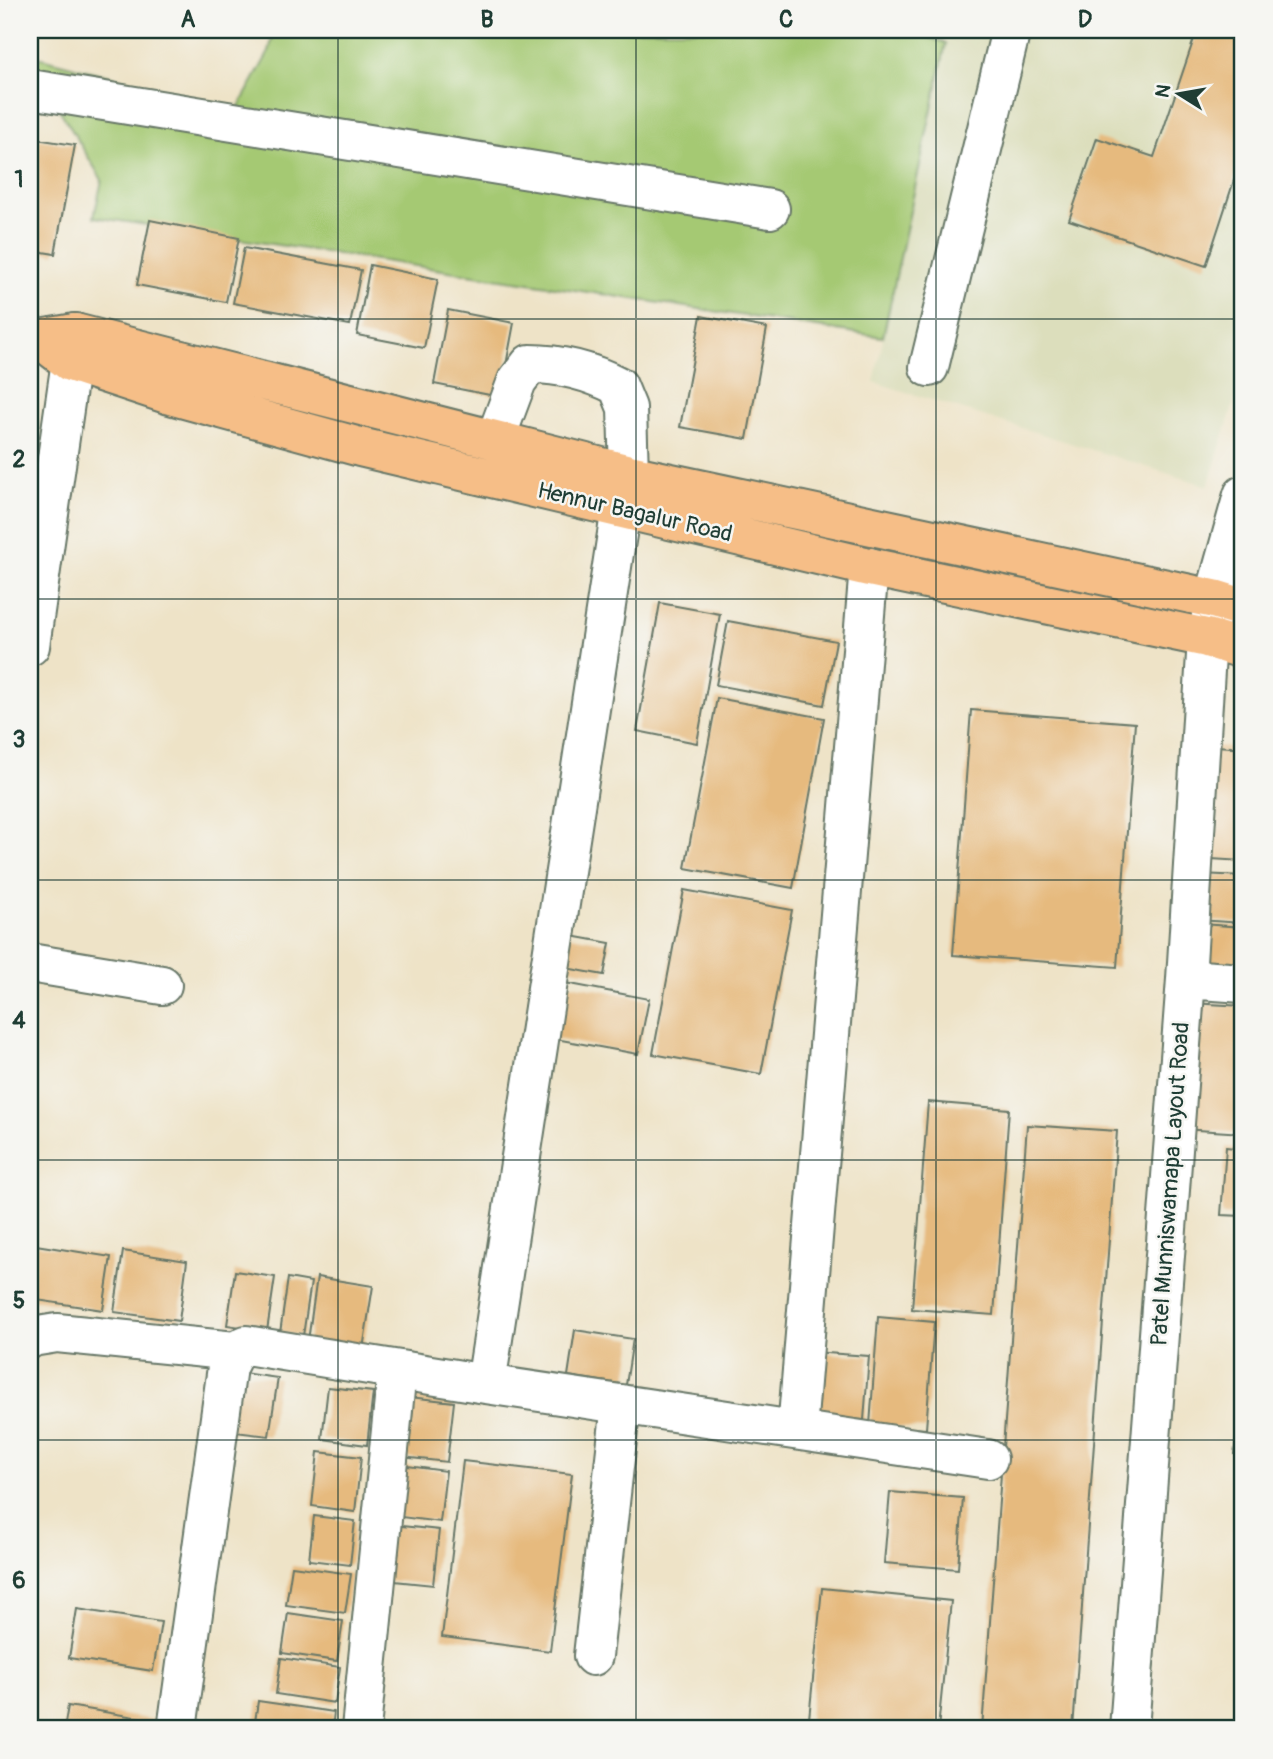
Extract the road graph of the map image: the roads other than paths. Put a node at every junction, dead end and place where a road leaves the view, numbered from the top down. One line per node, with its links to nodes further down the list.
1 (1011, 30): 5 (street)
2 (30, 89): 3 (street)
3 (770, 209)
4 (54, 342): 6 (main road, Hennur Bagalur Road); 7 (main road, Hennur Bagalur Road); 12 (street)
5 (929, 367)
6 (495, 440): 7 (main road, Hennur Bagalur Road); 7 (street)
7 (625, 491): 9 (main road, Hennur Bagalur Road); 10 (main road, Hennur Bagalur Road); 21 (street)
8 (1243, 495): 10 (street, Patel Munniswamapa Layout Road)
9 (869, 568): 11 (main road, Hennur Bagalur Road); 23 (street)
10 (1228, 603): 11 (street, Patel Munniswamapa Layout Road)
11 (1207, 638): 13 (main road, Hennur Bagalur Road); 15 (street, Patel Munniswamapa Layout Road)
12 (30, 646)
13 (1243, 649)
14 (30, 963): 17 (street)
15 (1186, 979): 16 (street); 28 (street, Patel Munniswamapa Layout Road)
16 (1243, 984)
17 (162, 985)
18 (30, 1339): 19 (street)
19 (235, 1351): 20 (street); 26 (street)
20 (397, 1370): 21 (street); 27 (street)
21 (486, 1384): 22 (street)
22 (621, 1404): 23 (street); 25 (street)
23 (796, 1430): 24 (street)
24 (988, 1459)
25 (593, 1656)
26 (177, 1729)
27 (361, 1729)
28 (1129, 1729)

